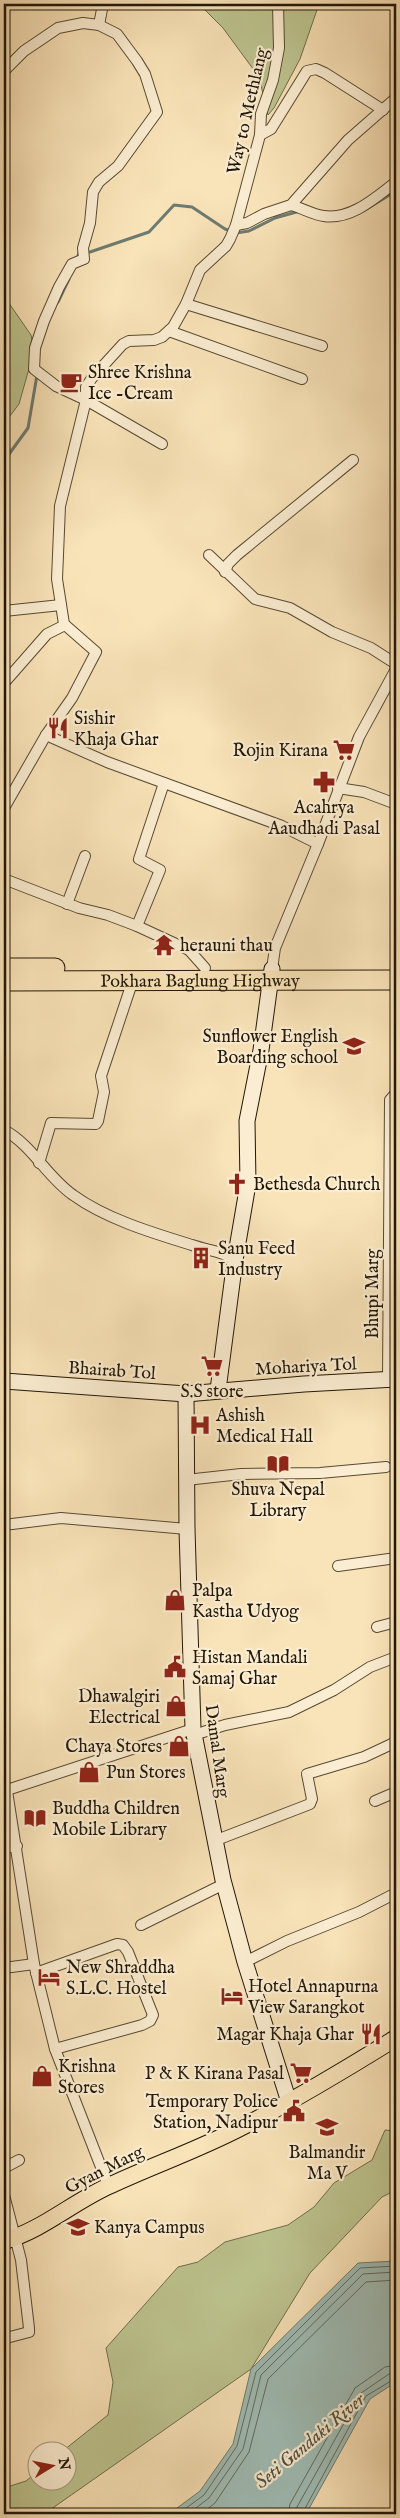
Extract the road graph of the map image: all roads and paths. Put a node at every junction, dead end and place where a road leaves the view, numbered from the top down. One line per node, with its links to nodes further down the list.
1 (103, 4): 3 (street)
2 (278, 4): 7 (street, Way to Methlang)
3 (99, 25): 4 (street); 15 (street)
4 (4, 71)
5 (396, 98): 6 (street)
6 (383, 110): 7 (street); 9 (street)
7 (260, 135): 10 (street, Way to Methlang)
8 (396, 182): 9 (street)
9 (291, 205): 10 (street)
10 (236, 224): 11 (street, Way to Methlang)
11 (186, 304): 12 (street); 13 (street)
12 (169, 331): 14 (street); 15 (street)
13 (322, 346)
14 (302, 379)
15 (86, 400): 16 (street); 20 (street)
16 (162, 444)
17 (353, 460): 19 (street)
18 (209, 555): 19 (street)
19 (225, 572): 23 (street)
20 (62, 605): 21 (street); 22 (street)
21 (4, 611)
22 (65, 625): 25 (street); 26 (street)
23 (396, 664)
24 (396, 669): 28 (street)
25 (4, 683)
26 (46, 735): 27 (street); 30 (street)
27 (164, 783): 31 (street); 35 (street)
28 (338, 788): 29 (street); 31 (street)
29 (396, 804)
30 (4, 808)
31 (318, 844): 39 (street)
32 (85, 856): 34 (street)
33 (4, 879): 34 (street)
34 (67, 904): 35 (street)
35 (136, 926): 37 (street)
36 (4, 968): 37 (highway, Pokhara Baglung Highway)
37 (205, 968): 39 (highway, Pokhara Baglung Highway)
38 (396, 969): 39 (highway, Pokhara Baglung Highway)
39 (271, 975): 40 (highway, Pokhara Baglung Highway); 41 (highway, Pokhara Baglung Highway); 47 (street)
40 (133, 980): 42 (highway, Pokhara Baglung Highway); 45 (street)
41 (396, 980)
42 (4, 981)
43 (396, 1093): 46 (street, Bhupi Marg)
44 (4, 1130): 45 (street)
45 (39, 1163): 47 (street)
46 (393, 1239): 48 (street, Bhupi Marg)
47 (235, 1260): 50 (street)
48 (392, 1379): 50 (street, Mohariya Tol)
49 (4, 1381): 51 (street, Bhairab Tol)
50 (218, 1390): 51 (street, Bhairab Tol)
51 (186, 1394): 53 (street, Damal Marg)
52 (386, 1467): 53 (street)
53 (186, 1480): 55 (street, Damal Marg)
54 (4, 1525): 55 (street)
55 (187, 1529): 61 (street, Damal Marg)
56 (396, 1558): 57 (street)
57 (338, 1566)
58 (396, 1622): 59 (street)
59 (377, 1627)
60 (396, 1657): 61 (street)
61 (194, 1732): 63 (street); 66 (street, Damal Marg)
62 (396, 1742): 66 (street)
63 (5, 1791): 67 (street)
64 (396, 1792): 65 (street)
65 (375, 1801)
66 (214, 1841): 69 (street, Damal Marg)
67 (17, 1846): 68 (street); 74 (street)
68 (4, 1848)
69 (224, 1884): 71 (street); 72 (street, Damal Marg)
70 (396, 1893): 72 (street)
71 (141, 1925)
72 (245, 1962): 77 (street, Damal Marg)
73 (4, 1968): 74 (street)
74 (35, 1968): 76 (street); 76 (street)
75 (396, 2038): 77 (main road, Gyan Marg)
76 (55, 2049): 80 (street)
77 (289, 2102): 80 (main road, Gyan Marg)
78 (20, 2160): 79 (street)
79 (4, 2168)
80 (108, 2186): 82 (main road, Gyan Marg)
81 (4, 2195): 82 (street)
82 (9, 2239): 83 (street)
83 (6, 2338)

